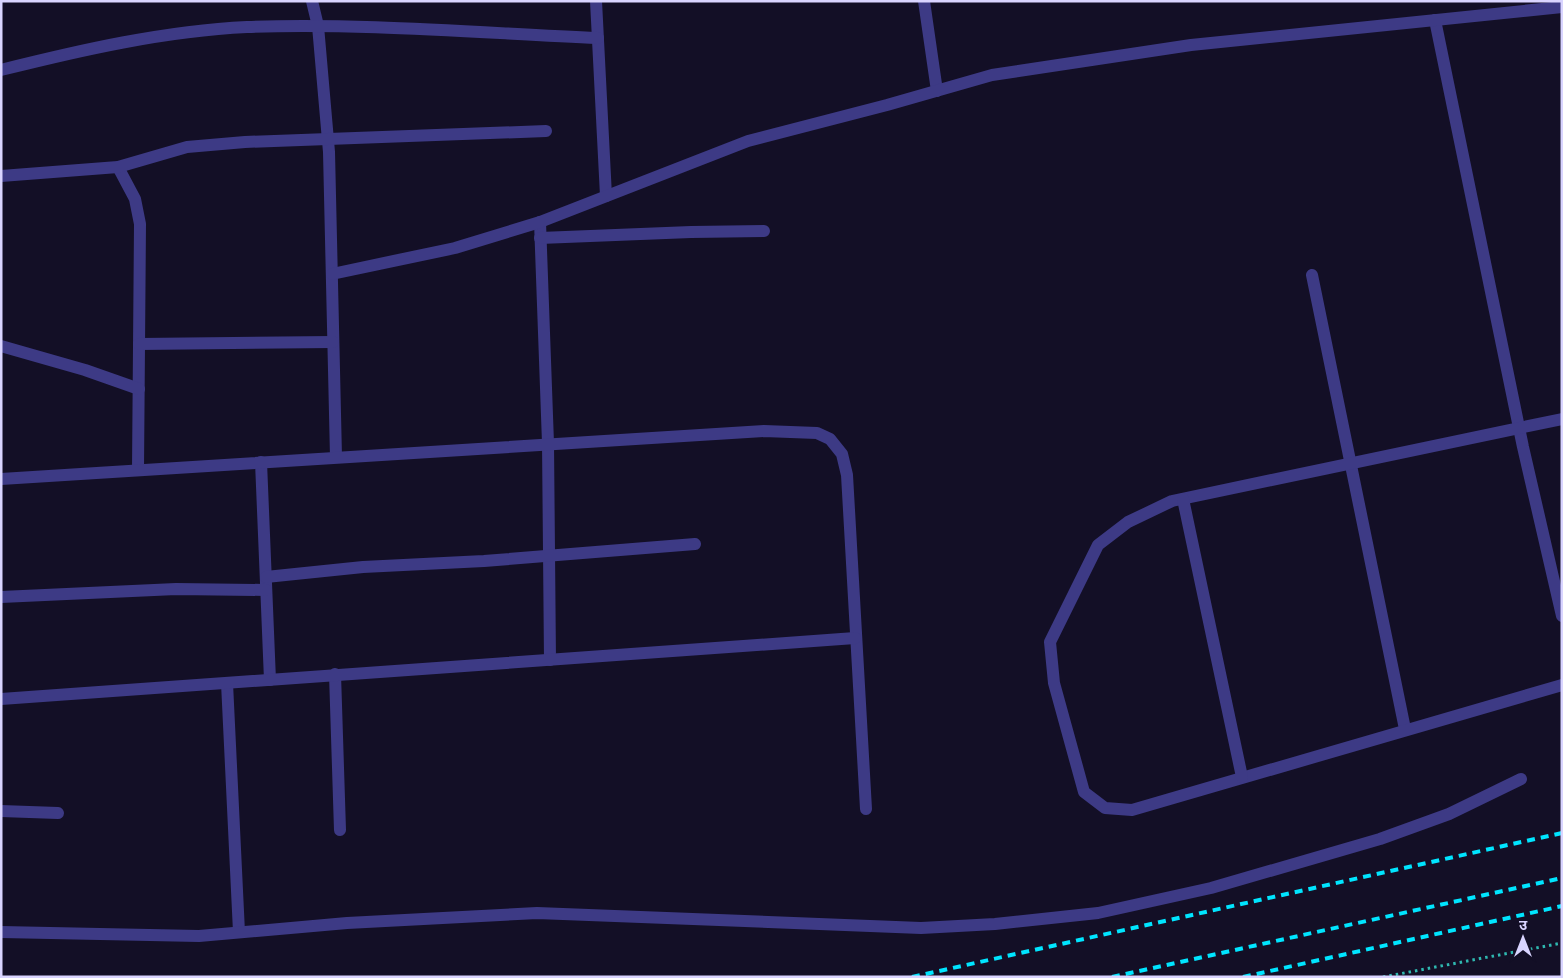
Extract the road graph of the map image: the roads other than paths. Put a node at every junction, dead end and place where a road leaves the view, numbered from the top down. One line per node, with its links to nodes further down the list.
1 (312, 1): 7 (street)
2 (596, 1): 8 (street)
3 (924, 1): 10 (street)
4 (1532, 5): 5 (street); 6 (street)
5 (1562, 7)
6 (1435, 20): 10 (street); 26 (street)
7 (318, 26): 8 (street); 9 (street); 12 (street)
8 (598, 38): 15 (street)
9 (1, 70)
10 (937, 91): 15 (street)
11 (546, 131): 12 (street)
12 (328, 139): 13 (street); 19 (street)
13 (118, 168): 14 (street); 22 (street)
14 (1, 176)
15 (606, 196): 16 (street)
16 (540, 222): 18 (street); 19 (street)
17 (764, 231): 18 (street)
18 (540, 238): 27 (street)
19 (332, 274): 21 (street)
20 (1312, 275): 30 (street)
21 (333, 342): 22 (street); 28 (street)
22 (139, 344): 24 (street)
23 (1, 346): 24 (street)
24 (139, 389): 31 (street)
25 (1562, 419): 26 (street)
26 (1519, 428): 30 (street); 39 (street)
27 (548, 443): 28 (street); 35 (street); 40 (street)
28 (336, 457): 29 (street)
29 (261, 462): 31 (street); 36 (street)
30 (1350, 464): 33 (street); 47 (street)
31 (138, 470): 32 (street)
32 (1, 479)
33 (1183, 499): 48 (street); 48 (street)
34 (695, 544): 35 (street)
35 (549, 555): 36 (street); 41 (street)
36 (266, 577): 37 (street)
37 (266, 590): 38 (street); 43 (street)
38 (1, 597)
39 (1562, 616)
40 (855, 638): 41 (street); 50 (street)
41 (550, 660): 42 (street)
42 (335, 674): 43 (street); 53 (street)
43 (270, 680): 44 (street)
44 (227, 683): 46 (street); 55 (street)
45 (1562, 685): 47 (street)
46 (1, 699)
47 (1405, 729): 48 (street)
48 (1242, 777)
49 (1520, 779): 55 (street)
50 (866, 809)
51 (1, 811): 52 (street)
52 (58, 813)
53 (340, 830)
54 (1, 932): 55 (street)
55 (240, 932)

